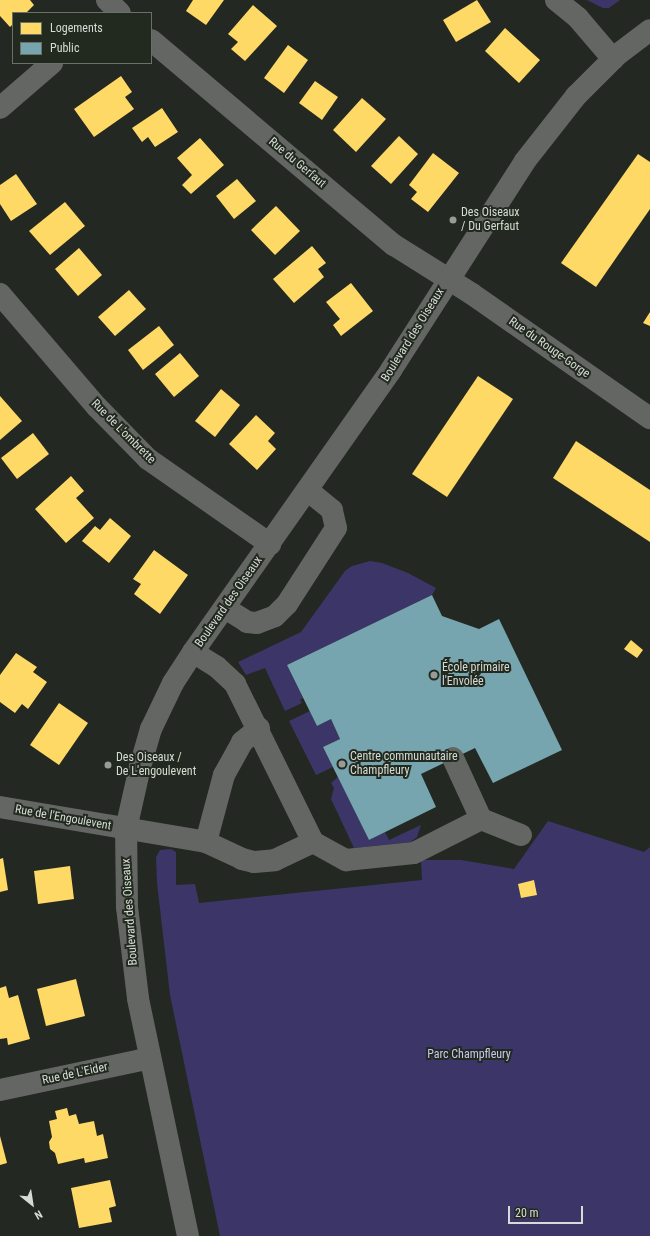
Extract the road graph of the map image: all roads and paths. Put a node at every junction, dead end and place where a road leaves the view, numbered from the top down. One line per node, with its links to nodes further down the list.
1 (556, 0): 4 (street)
2 (650, 30): 4 (street, Boulevard des Oiseaux)
3 (152, 41): 7 (street, Rue du Gerfaut)
4 (613, 59): 7 (street, Boulevard des Oiseaux)
5 (51, 64): 6 (street)
6 (0, 108)
7 (448, 279): 9 (street, Rue du Rouge-Gorge); 10 (street, Boulevard des Oiseaux)
8 (0, 294): 11 (street, Rue de L'ombrette)
9 (650, 418)
10 (307, 490): 11 (street, Boulevard des Oiseaux); 12 (street)
11 (270, 544): 12 (street, Boulevard des Oiseaux)
12 (225, 608): 13 (street, Boulevard des Oiseaux)
13 (193, 652): 14 (street); 18 (street, Boulevard des Oiseaux)
14 (259, 728): 20 (street); 21 (street)
15 (453, 758): 17 (street)
16 (0, 807): 18 (street, Rue de l'Engoulevent)
17 (481, 819): 19 (street); 21 (street)
18 (126, 829): 20 (street, Rue de l'Engoulevent); 22 (street, Boulevard des Oiseaux)
19 (521, 835)
20 (206, 842): 21 (street, Rue de l'Engoulevent)
21 (313, 842)
22 (150, 1058): 23 (street, Rue de L'Eider); 24 (street, Boulevard des Oiseaux)
23 (0, 1090)
24 (188, 1236)

